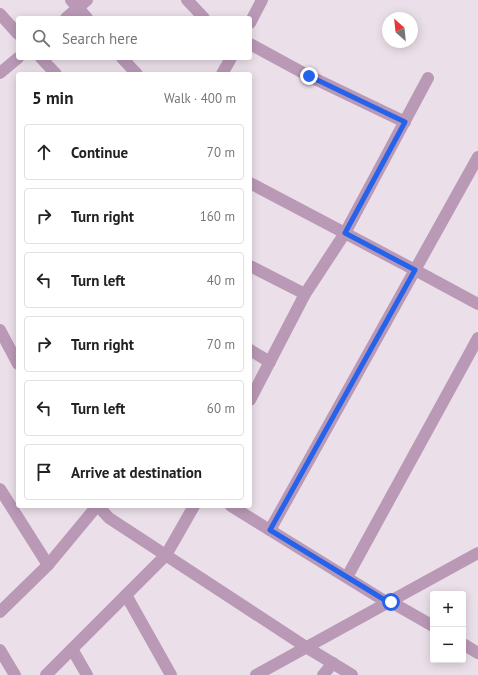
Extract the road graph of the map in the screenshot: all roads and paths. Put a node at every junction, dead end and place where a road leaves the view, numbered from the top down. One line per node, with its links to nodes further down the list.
1 (187, 0): 7 (street)
2 (262, 0): 8 (street)
3 (78, 3): 5 (street); 6 (street)
4 (0, 14): 9 (street)
5 (68, 16)
6 (86, 16)
7 (202, 16)
8 (252, 20)
9 (16, 32)
10 (252, 45): 20 (street)
11 (16, 60): 18 (street)
12 (43, 60): 15 (street)
13 (124, 60): 16 (street)
14 (230, 60): 17 (street)
15 (54, 72)
16 (134, 72)
17 (223, 72)
18 (0, 73)
19 (428, 78): 20 (street)
20 (405, 122): 23 (street)
21 (476, 164): 25 (street)
22 (252, 184): 23 (street)
23 (345, 233): 25 (street); 26 (street)
24 (252, 267): 26 (street)
25 (415, 270): 27 (street); 39 (street)
26 (305, 294): 32 (street)
27 (478, 304)
28 (0, 330): 31 (street)
29 (478, 338): 43 (street)
30 (252, 351): 32 (street)
31 (16, 360)
32 (270, 362): 33 (street)
33 (252, 396)
34 (0, 488): 42 (street)
35 (96, 508): 42 (street)
36 (193, 508): 41 (street)
37 (234, 508): 39 (street)
38 (109, 512): 41 (street)
39 (270, 530): 43 (street)
40 (477, 553): 45 (street)
41 (166, 555): 44 (street); 49 (street)
42 (48, 565): 46 (street)
43 (346, 577): 45 (street)
44 (126, 595): 50 (street); 57 (street)
45 (388, 602): 47 (street); 49 (street)
46 (0, 612)
47 (430, 624)
48 (466, 646): 52 (street)
49 (306, 648): 53 (street); 58 (street)
50 (72, 649): 55 (street); 56 (street)
51 (0, 650): 54 (street)
52 (478, 652)
53 (333, 663): 59 (street); 60 (street)
54 (15, 675)
55 (46, 675)
56 (87, 675)
57 (171, 675)
58 (256, 675)
59 (323, 675)
60 (352, 675)

